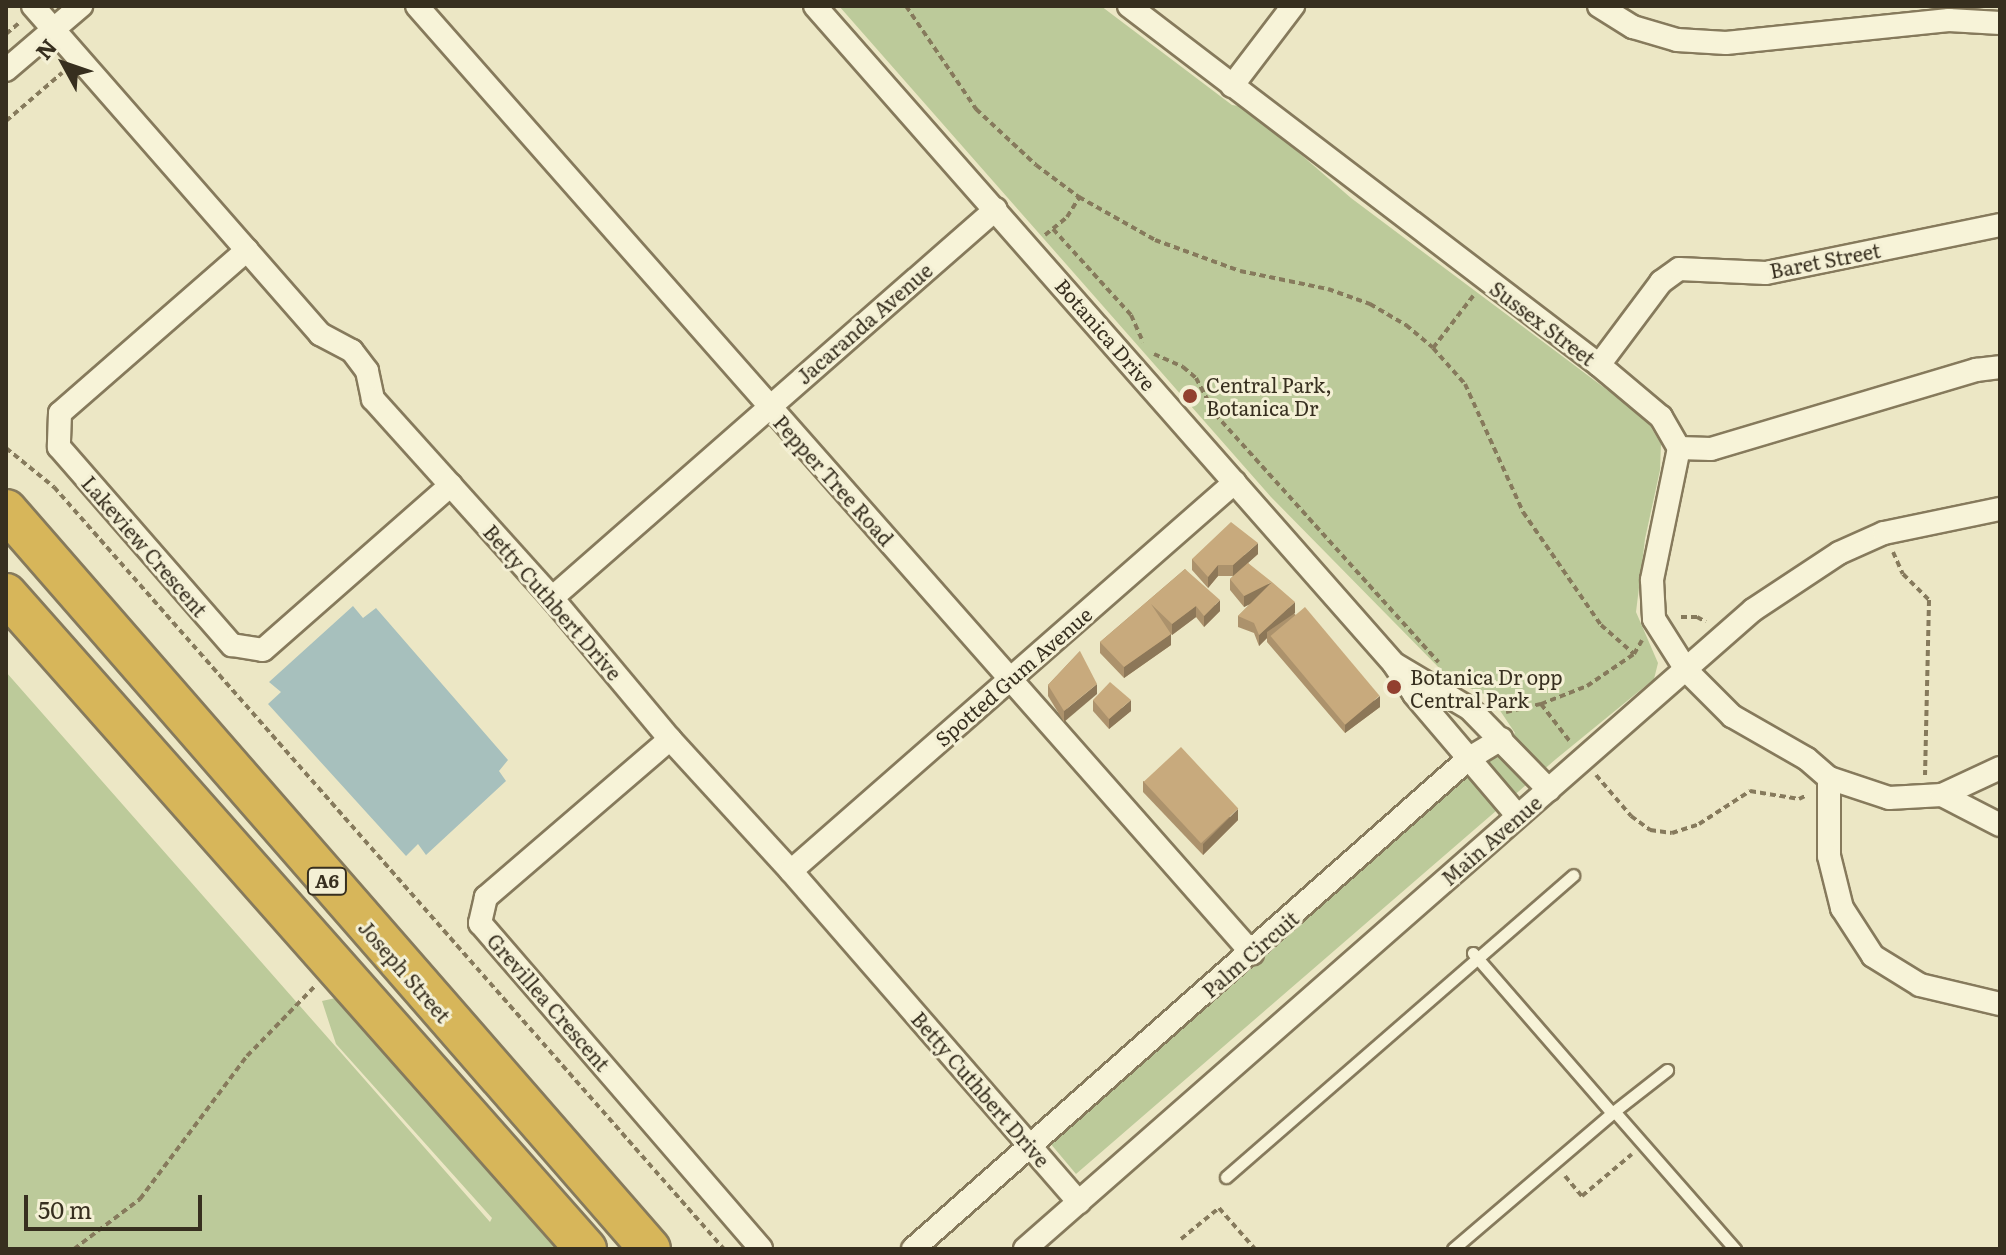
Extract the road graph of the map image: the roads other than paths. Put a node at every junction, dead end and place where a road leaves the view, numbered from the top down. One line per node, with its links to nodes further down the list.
1 (33, 6): 9 (street, Betty Cuthbert Drive)
2 (81, 6): 9 (street)
3 (417, 6): 17 (street, Pepper Tree Road)
4 (815, 6): 12 (street, Botanica Drive)
5 (1129, 6): 11 (street, Sussex Street)
6 (1293, 6): 11 (street)
7 (1599, 6): 8 (street)
8 (2000, 23)
9 (52, 29): 10 (street); 14 (street, Betty Cuthbert Drive)
10 (6, 70)
11 (1232, 86): 15 (street, Sussex Street)
12 (996, 209): 17 (street, Jacaranda Avenue); 19 (street, Botanica Drive)
13 (2000, 225): 15 (street, Baret Street)
14 (247, 250): 20 (street, Betty Cuthbert Drive); 20 (street, Lakeview Crescent)
15 (1599, 365): 18 (street, Sussex Street)
16 (2000, 367): 18 (street)
17 (768, 406): 24 (street, Jacaranda Avenue); 27 (street, Pepper Tree Road)
18 (1679, 448): 26 (street)
19 (1235, 482): 25 (street, Botanica Drive); 27 (street, Spotted Gum Avenue)
20 (451, 485): 24 (street, Betty Cuthbert Drive)
21 (2000, 509): 26 (street, Main Avenue)
22 (6, 510): 48 (highway, Joseph Street / A6)
23 (6, 594): 47 (highway, A6)
24 (552, 598): 28 (street, Betty Cuthbert Drive)
25 (1394, 664): 29 (street, Botanica Drive); 30 (street, Botanica Drive)
26 (1687, 671): 32 (street); 33 (street, Main Avenue)
27 (1010, 678): 37 (street, Spotted Gum Avenue); 39 (street, Pepper Tree Road)
28 (670, 739): 37 (street, Betty Cuthbert Drive); 49 (street, Grevillea Crescent)
29 (1501, 739): 30 (street, Palm Circuit); 33 (street, Botanica Drive)
30 (1468, 759): 35 (street, Botanica Drive); 39 (street, Palm Circuit)
31 (2000, 768): 34 (street)
32 (1829, 778): 34 (street); 41 (street)
33 (1549, 790): 35 (street, Main Avenue)
34 (1942, 795): 36 (street)
35 (1518, 816): 46 (street, Main Avenue)
36 (2000, 825)
37 (791, 871): 44 (street, Betty Cuthbert Drive)
38 (1573, 875): 40 (lane)
39 (1252, 953): 44 (street, Palm Circuit)
40 (1476, 956): 43 (lane); 45 (lane)
41 (2000, 1004)
42 (1667, 1070): 43 (lane)
43 (1613, 1112): 52 (lane); 53 (lane)
44 (1029, 1144): 46 (street, Betty Cuthbert Drive); 50 (street)
45 (1226, 1177)
46 (1079, 1202): 51 (street, Main Avenue)
47 (586, 1249)
48 (650, 1249)
49 (761, 1249)
50 (913, 1249)
51 (1025, 1249)
52 (1453, 1249)
53 (1735, 1249)

